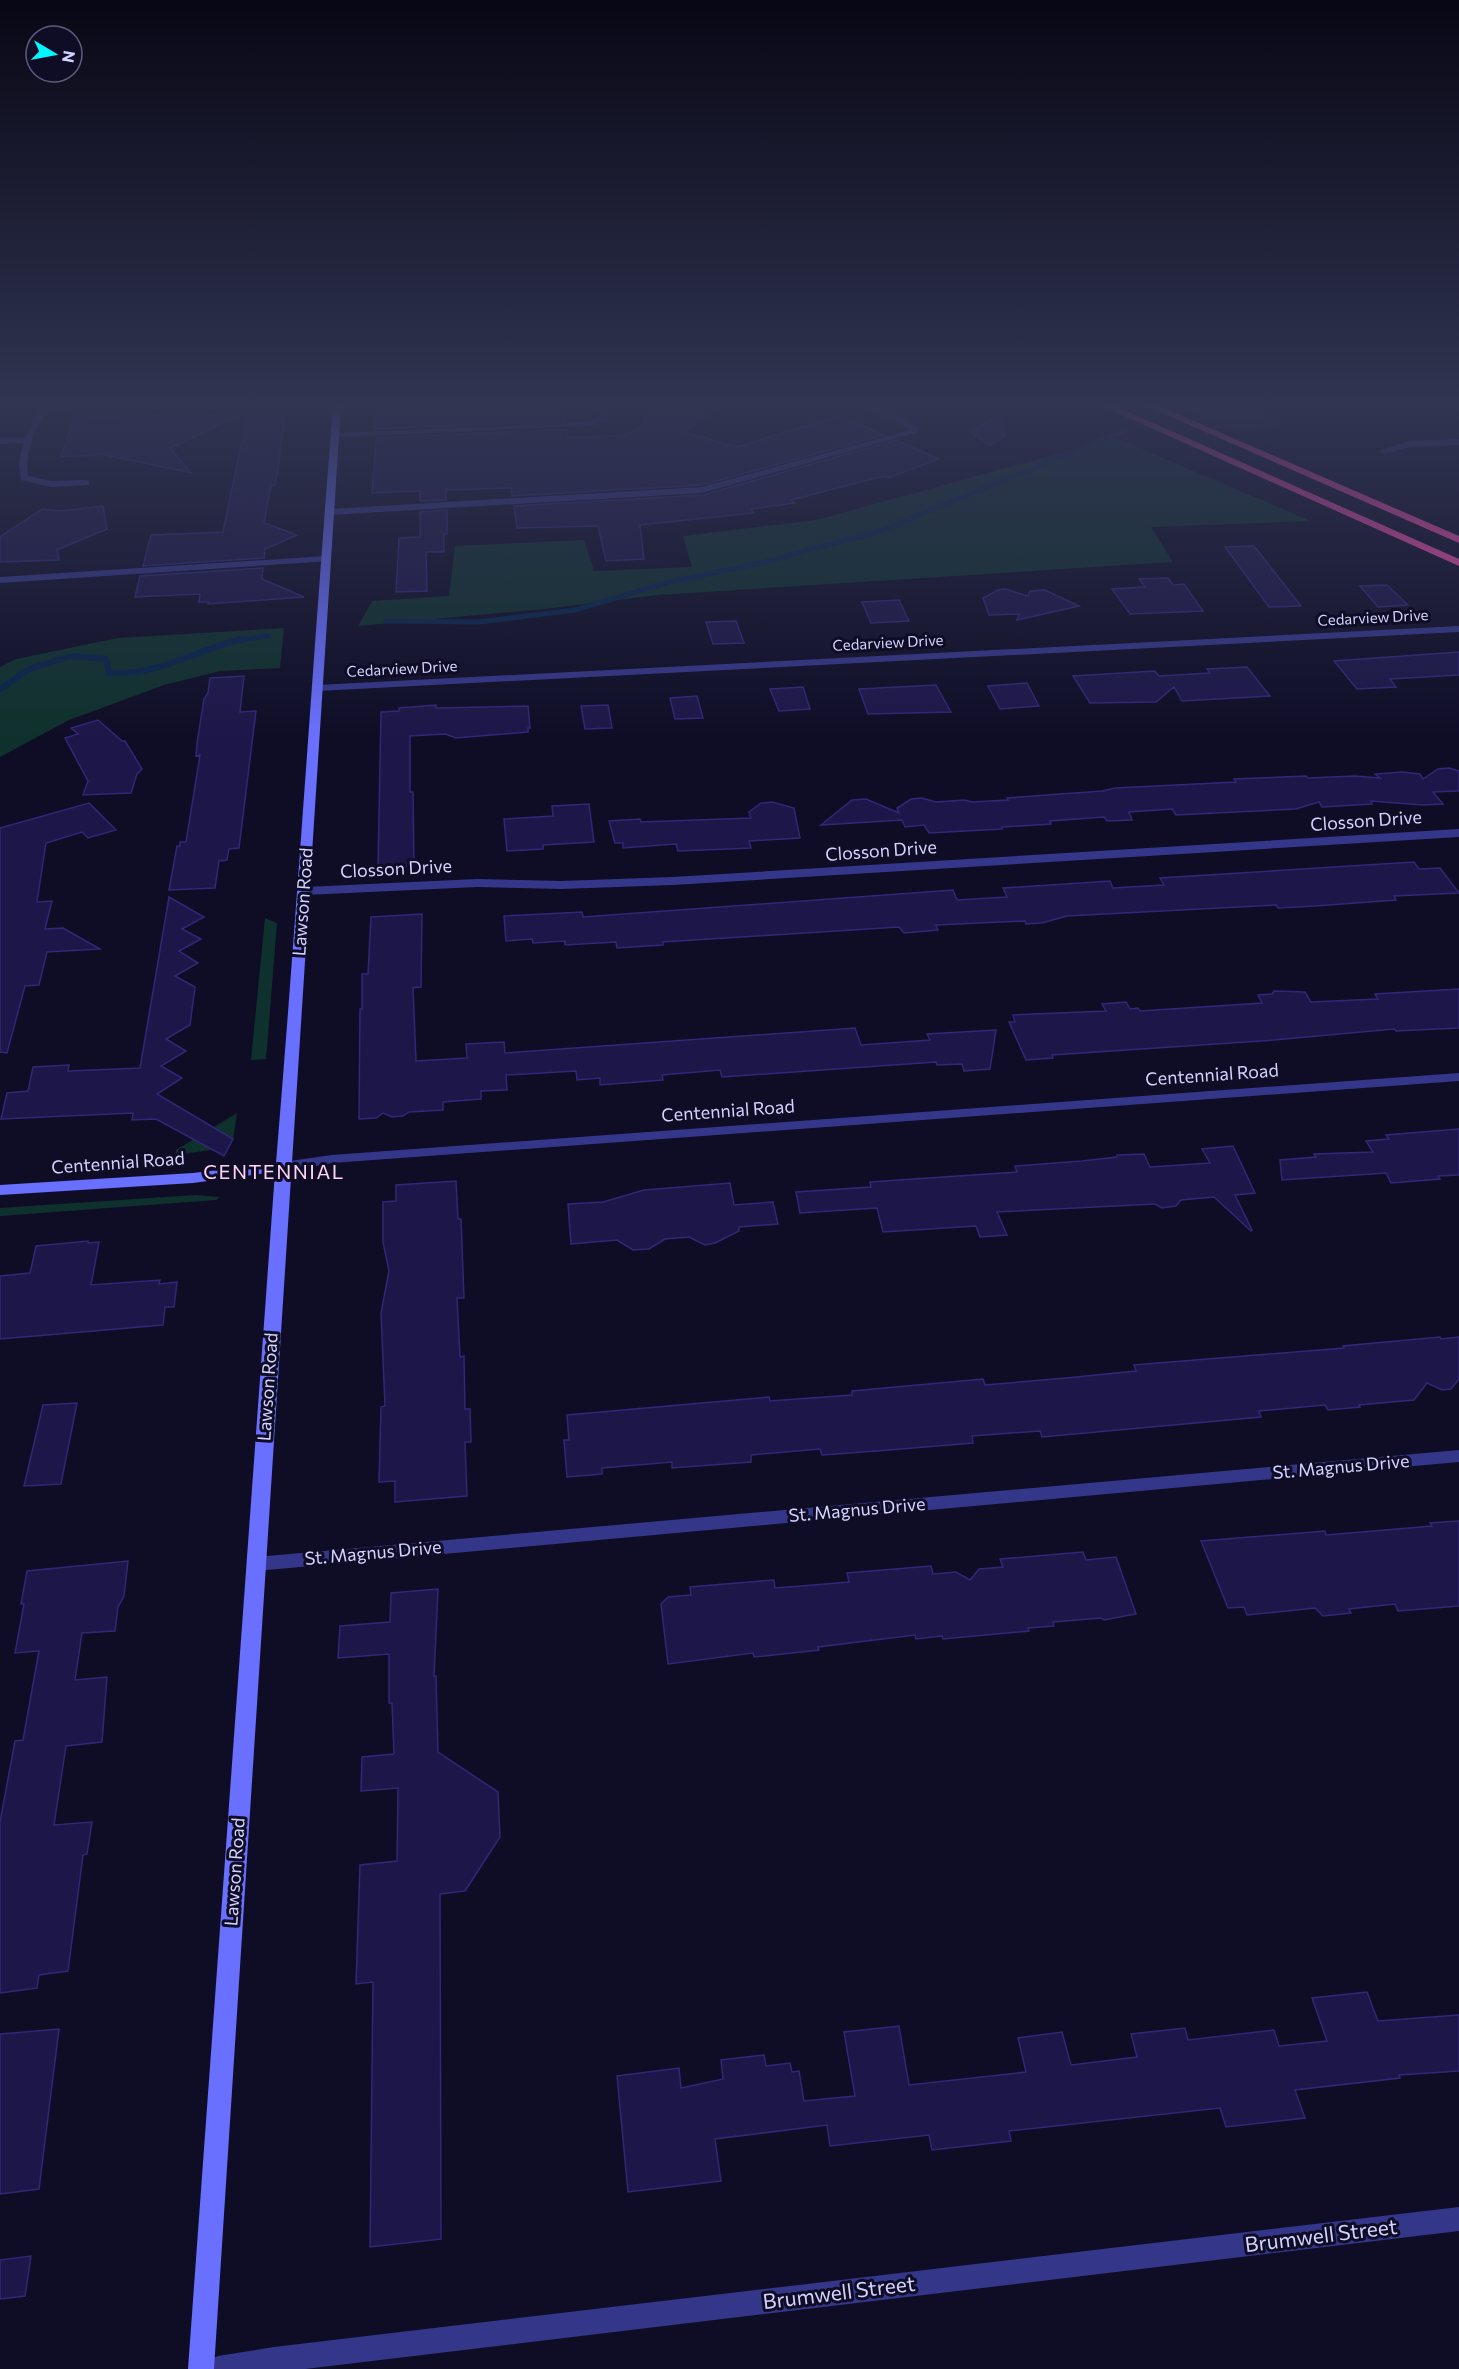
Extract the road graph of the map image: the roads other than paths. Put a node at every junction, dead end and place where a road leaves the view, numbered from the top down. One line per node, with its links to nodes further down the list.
1 (330, 516): 5 (street, Lawson Road)
2 (1353, 516): 6 (highway)
3 (1403, 516): 4 (highway)
4 (1459, 540)
5 (326, 559): 7 (street); 9 (street, Lawson Road)
6 (1459, 563)
7 (0, 580)
8 (1459, 629): 9 (street, Cedarview Drive)
9 (318, 688): 11 (street, Lawson Road)
10 (1459, 833): 11 (street, Closson Drive)
11 (305, 891): 13 (street, Lawson Road)
12 (1459, 1077): 13 (street, Centennial Road)
13 (283, 1167): 14 (street, Centennial Road); 16 (street, Lawson Road)
14 (0, 1190)
15 (1459, 1456): 16 (street, St. Magnus Drive)
16 (256, 1564): 18 (street, Lawson Road)
17 (1459, 2219): 19 (street, Brumwell Street)
18 (201, 2369)
19 (218, 2369)

